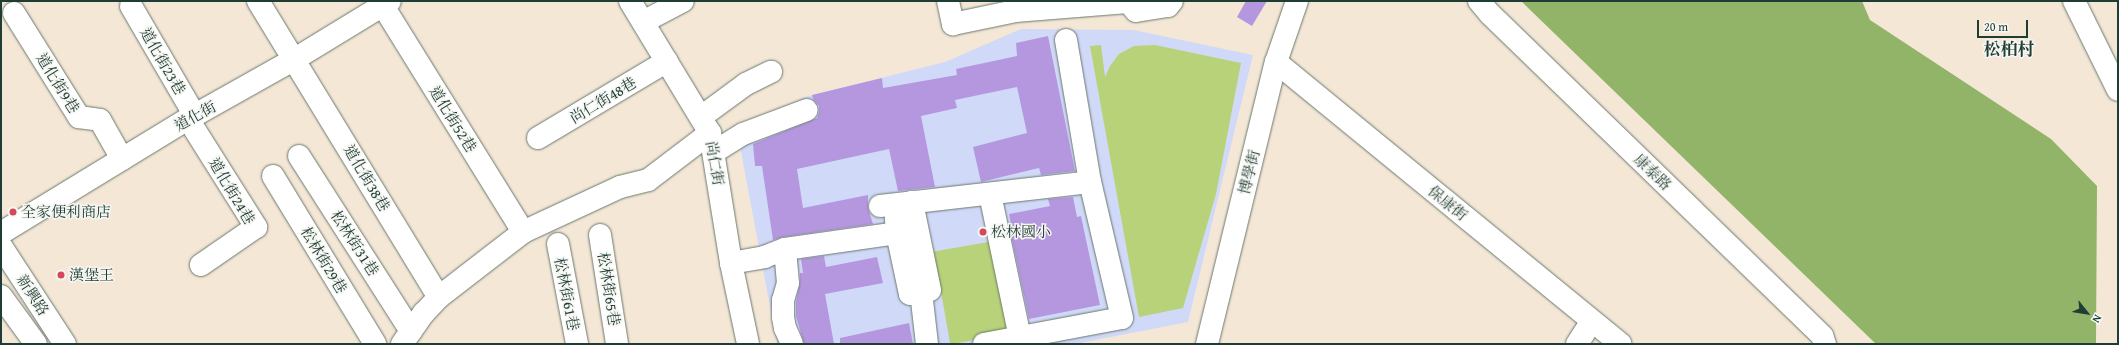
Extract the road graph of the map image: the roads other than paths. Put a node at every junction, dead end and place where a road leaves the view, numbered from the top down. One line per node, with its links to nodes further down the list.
1 (258, 1): 15 (street, 道化街38巷)
2 (630, 1): 13 (street, 尚仁街)
3 (683, 1): 13 (street)
4 (948, 1): 10 (street)
5 (1172, 1): 10 (street)
6 (1297, 1): 17 (street, 博學街)
7 (1479, 1): 55 (street, 康泰路)
8 (2074, 1): 19 (street)
9 (384, 2): 15 (street, 道化街); 30 (street, 道化街52巷)
10 (1128, 2)
11 (131, 6): 21 (street, 道化街23巷)
12 (14, 13): 25 (street, 道化街9巷)
13 (644, 22): 16 (street, 尚仁街)
14 (1066, 40): 27 (street)
15 (295, 58): 21 (street, 道化街); 39 (street, 道化街38巷)
16 (667, 61): 22 (street, 尚仁街); 23 (street, 尚仁街48巷)
17 (1276, 62): 40 (street, 保康街); 52 (street, 博學街)
18 (771, 72): 22 (street)
19 (2118, 90)
20 (807, 110): 22 (street)
21 (191, 118): 25 (street, 道化街); 37 (street, 道化街24巷)
22 (708, 134): 30 (street); 36 (street, 尚仁街)
23 (538, 138)
24 (299, 156): 41 (street, 松林街31巷)
25 (122, 159): 31 (street, 道化街)
26 (273, 176): 45 (street, 松林街29巷)
27 (1090, 182): 28 (street); 42 (street)
28 (990, 194): 29 (street); 42 (street)
29 (907, 231): 35 (street); 50 (street)
30 (523, 232): 39 (street)
31 (1, 233)
32 (600, 235): 47 (street, 松林街65巷)
33 (558, 244): 46 (street, 松林街61巷)
34 (1, 246): 44 (street, 新興路)
35 (785, 249): 36 (street); 49 (street)
36 (731, 263): 48 (street, 尚仁街)
37 (202, 266)
38 (1, 296): 43 (street, 新興路)
39 (439, 297): 41 (street)
40 (1592, 321): 53 (street); 54 (street, 保康街)
41 (407, 337)
42 (1020, 337): 51 (street)
43 (36, 344)
44 (65, 344)
45 (375, 344)
46 (577, 344)
47 (617, 344)
48 (748, 344)
49 (792, 344)
50 (927, 344)
51 (984, 344)
52 (1208, 344)
53 (1577, 344)
54 (1620, 344)
55 (1825, 344)

